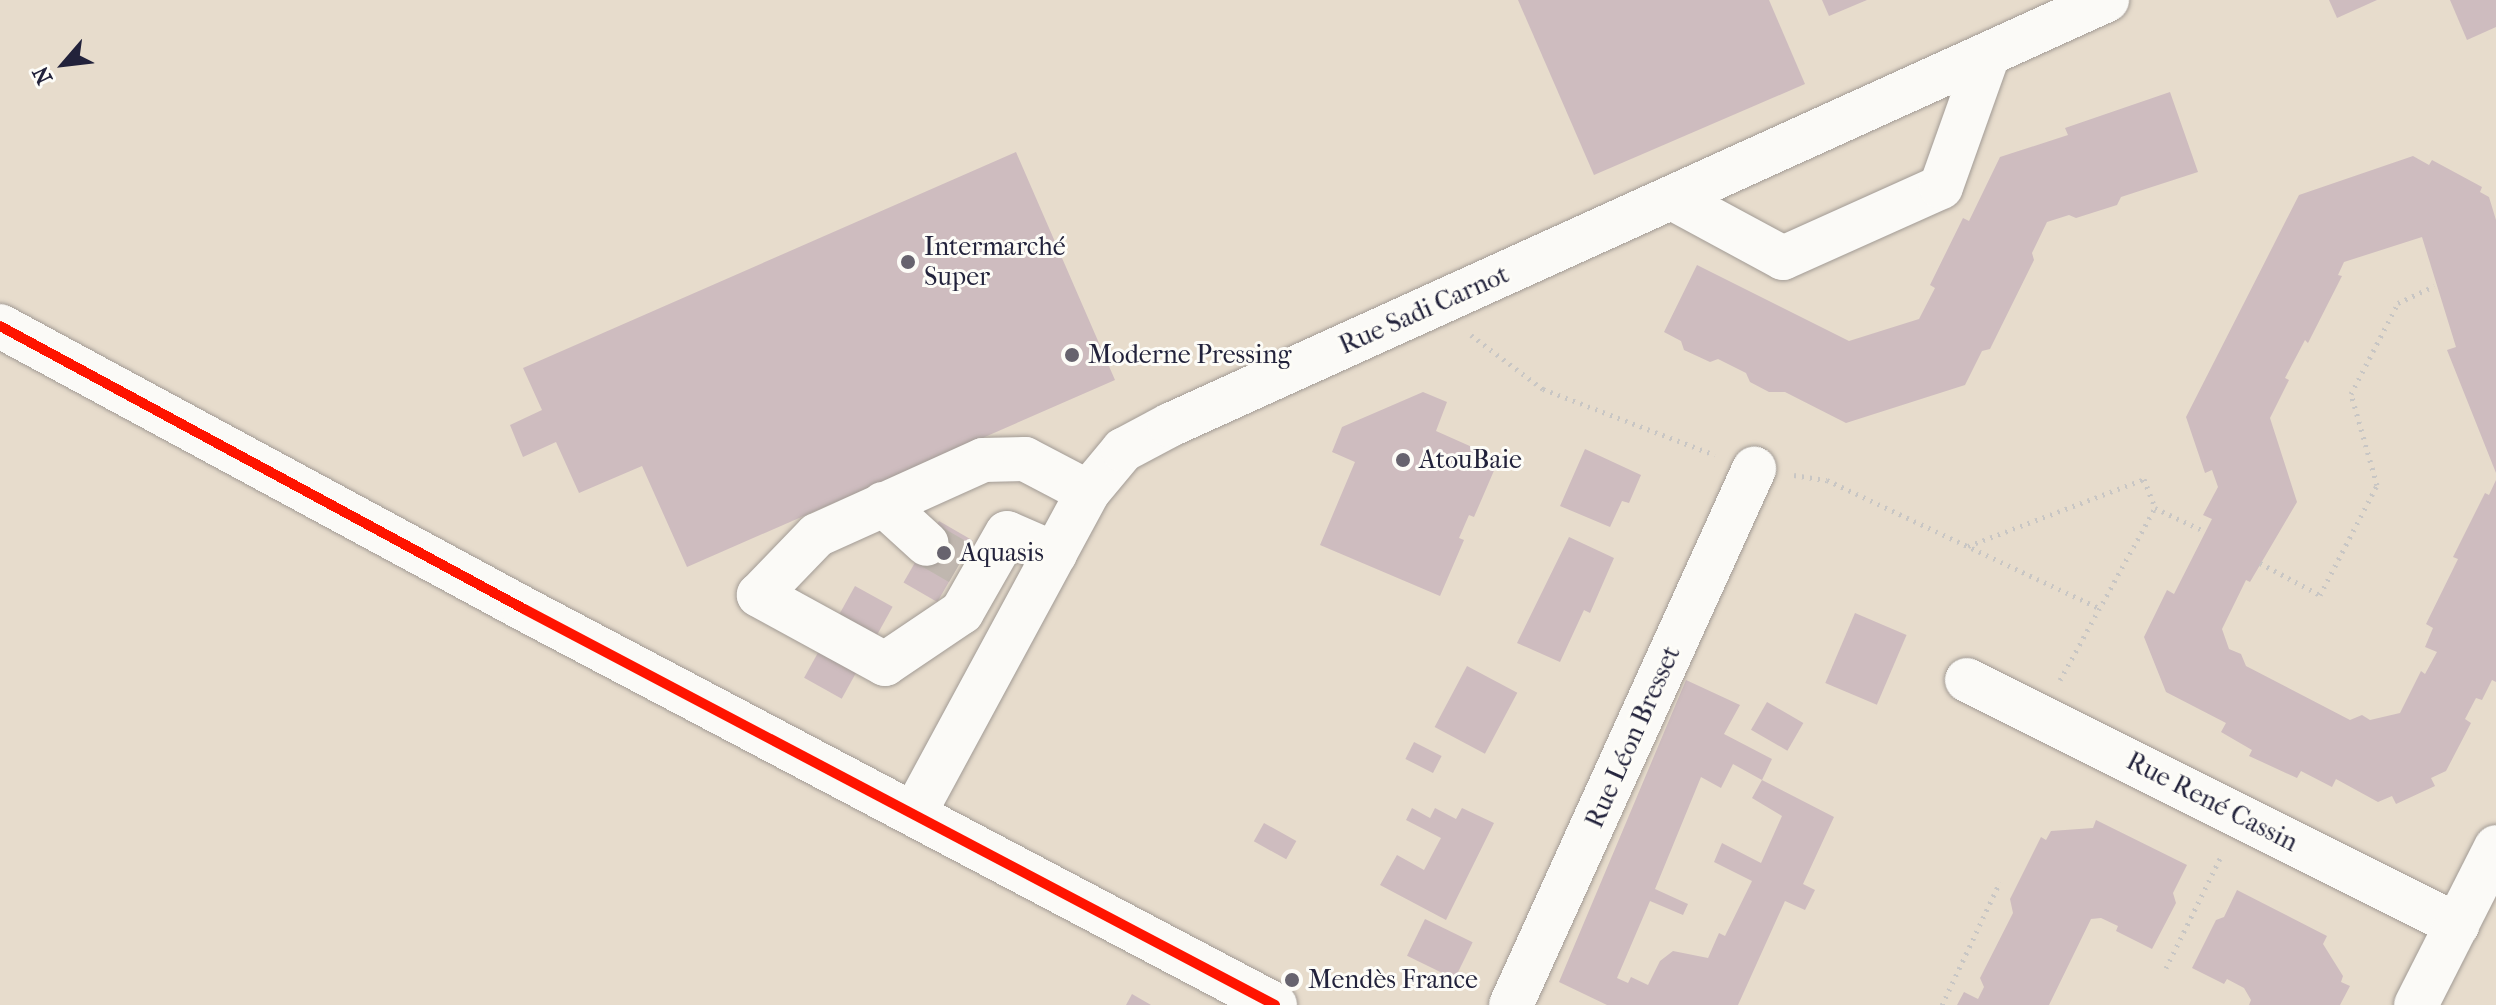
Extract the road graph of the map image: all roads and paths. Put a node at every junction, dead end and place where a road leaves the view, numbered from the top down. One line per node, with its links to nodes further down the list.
1 (2107, 0): 2 (street, Rue Sadi Carnot)
2 (1988, 55): 3 (street, Rue Sadi Carnot); 3 (street)
3 (1672, 198): 7 (street, Rue Sadi Carnot)
4 (2434, 286): 14 (path)
5 (0, 326): 17 (street)
6 (1754, 469): 24 (street, Rue Léon Bresset)
7 (1088, 492): 8 (street); 12 (street, Rue Sadi Carnot)
8 (883, 504): 13 (street); 13 (street)
9 (2155, 508): 10 (path); 11 (path); 16 (path)
10 (2206, 532)
11 (1968, 546)
12 (1055, 554): 13 (street); 17 (street, Rue Sadi Carnot)
13 (956, 561)
14 (2260, 563)
15 (1967, 680): 16 (street, Rue René Cassin)
16 (2040, 716): 18 (street, Rue René Cassin)
17 (915, 812): 23 (street)
18 (2241, 816): 21 (street, Rue René Cassin); 22 (path)
19 (2496, 847): 21 (street)
20 (2000, 882): 25 (path)
21 (2457, 925): 26 (street)
22 (2166, 968)
23 (1275, 1005)
24 (1511, 1005)
25 (1942, 1005)
26 (2416, 1005)

